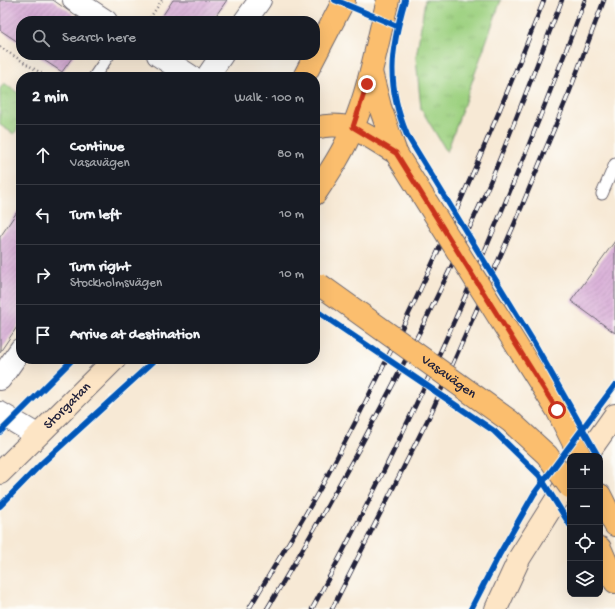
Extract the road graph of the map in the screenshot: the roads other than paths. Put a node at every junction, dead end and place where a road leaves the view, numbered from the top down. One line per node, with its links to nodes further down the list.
1 (74, 0): 5 (street)
2 (260, 0): 6 (street)
3 (344, 0): 7 (main road)
4 (388, 0): 12 (main road)
5 (98, 16)
6 (249, 16)
7 (320, 46)
8 (106, 60): 13 (lane)
9 (166, 60): 14 (street)
10 (219, 60): 15 (street)
11 (313, 60): 16 (main road)
12 (371, 70): 18 (main road); 19 (main road)
13 (97, 72)
14 (184, 72)
15 (210, 72)
16 (307, 72)
17 (320, 127): 18 (main road)
18 (353, 127): 19 (main road); 21 (main road)
19 (396, 153): 30 (main road, bridge)
20 (615, 164): 22 (lane)
21 (320, 186)
22 (602, 194)
23 (320, 284): 33 (main road, Vasavägen, bridge)
24 (16, 356): 26 (street)
25 (110, 364): 29 (street, Storgatan)
26 (0, 380)
27 (0, 413): 29 (street, Storgatan)
28 (615, 415): 31 (street)
29 (37, 435): 32 (street, Storgatan)
30 (578, 453)
31 (588, 453)
32 (0, 473)
33 (567, 483)
34 (567, 483): 39 (street)
35 (603, 501): 36 (main road)
36 (615, 525)
37 (603, 555): 38 (main road)
38 (615, 582)
39 (496, 609)

